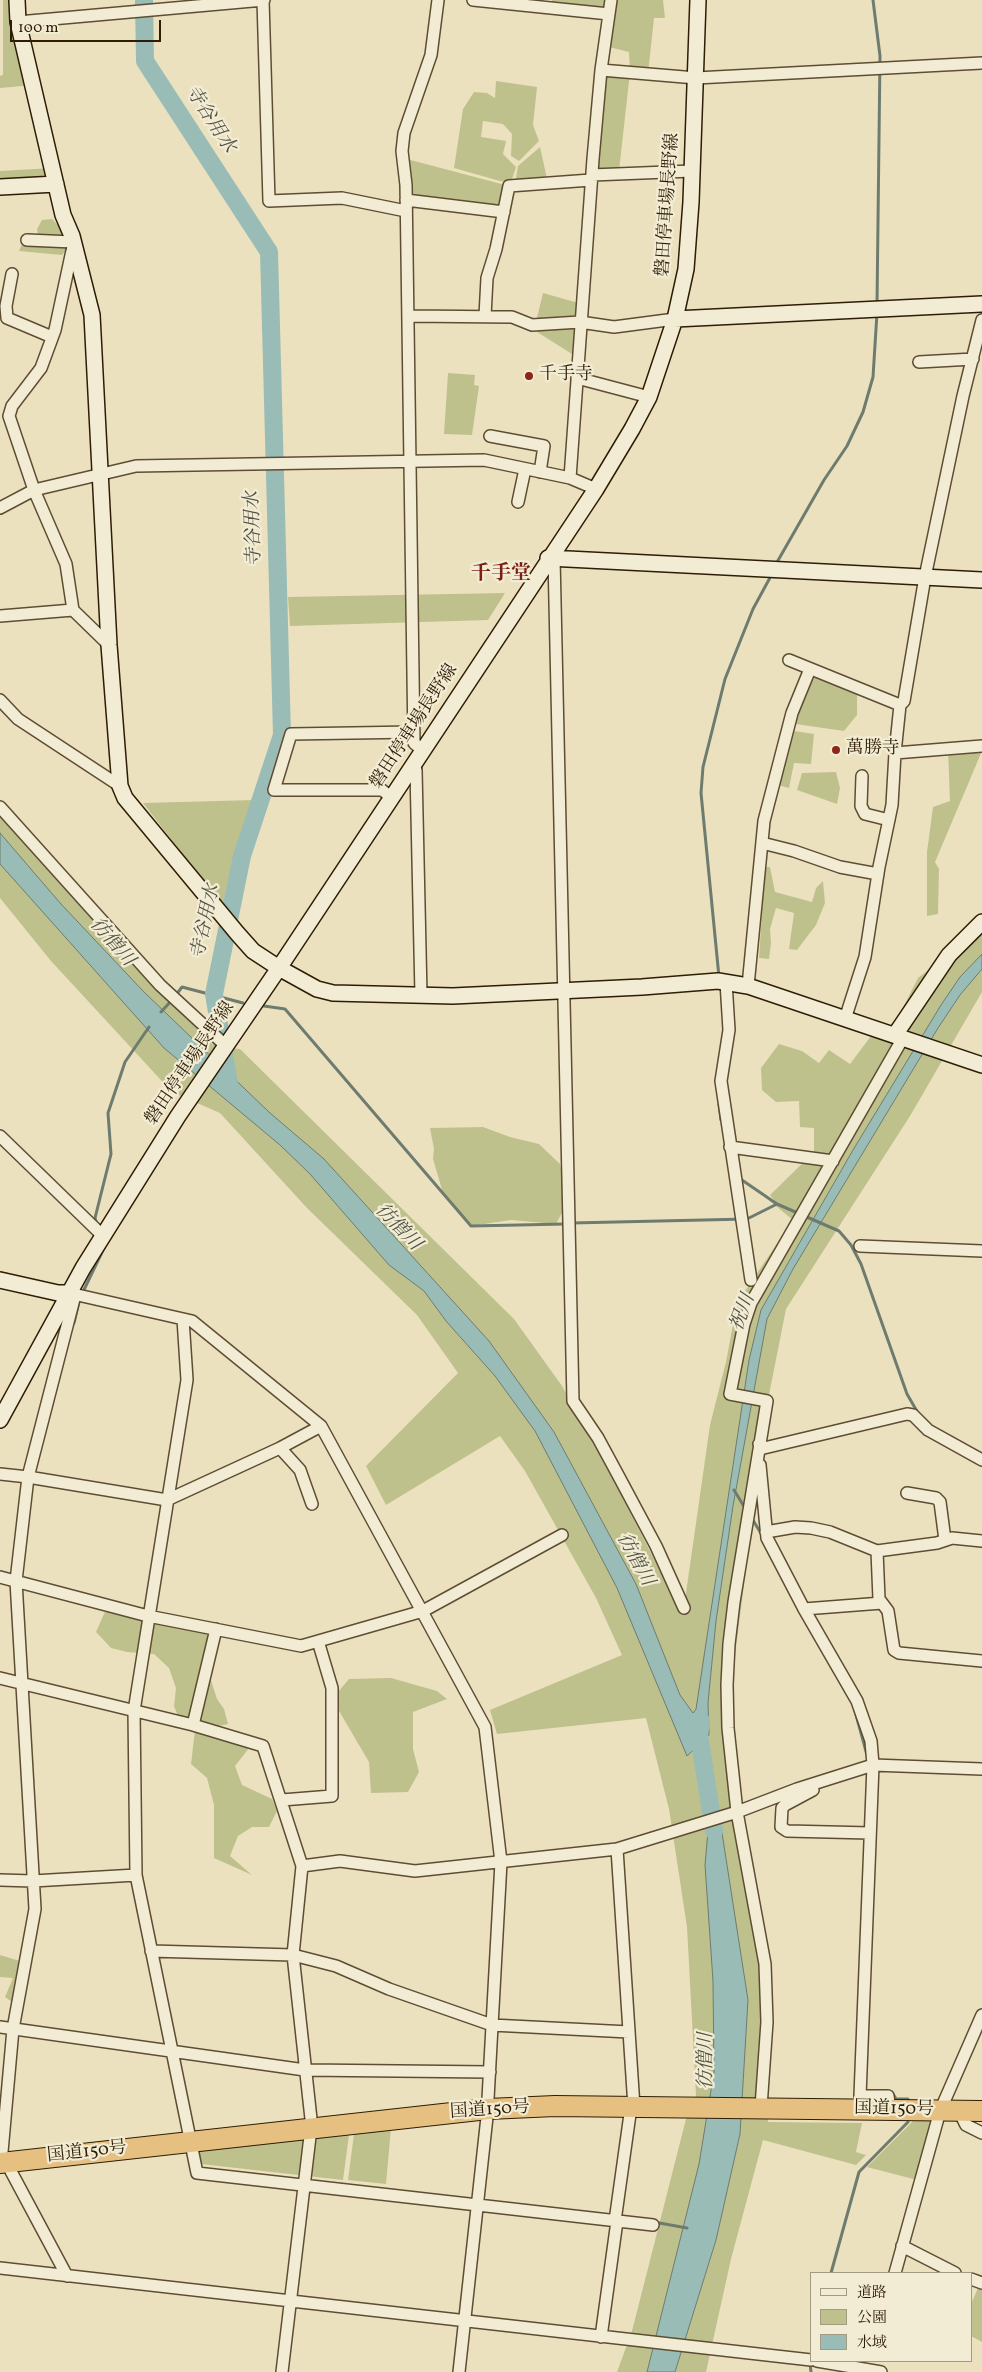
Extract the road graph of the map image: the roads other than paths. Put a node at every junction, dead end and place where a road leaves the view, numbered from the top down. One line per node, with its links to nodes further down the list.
1 (17, 0): 9 (street)
2 (264, 0): 9 (street); 17 (street)
3 (438, 0): 17 (street)
4 (472, 0): 7 (street)
5 (611, 0): 8 (street)
6 (698, 0): 12 (street, 磐田停車場長野線)
7 (552, 5): 8 (street)
8 (609, 14): 11 (street)
9 (18, 22): 15 (street)
10 (982, 63): 12 (street)
11 (601, 70): 12 (street); 14 (street)
12 (696, 78): 13 (street, 磐田停車場長野線)
13 (692, 171): 14 (street); 25 (street, 磐田停車場長野線)
14 (592, 178): 18 (street); 27 (street)
15 (56, 184): 16 (street); 20 (street)
16 (0, 187)
17 (406, 205): 18 (street); 23 (street)
18 (504, 212): 24 (street)
19 (27, 240): 20 (street)
20 (73, 243): 28 (street); 38 (street)
21 (12, 274): 28 (street)
22 (982, 304): 25 (street)
23 (408, 316): 24 (street); 35 (street)
24 (485, 316): 27 (street)
25 (675, 319): 27 (street); 32 (street, 磐田停車場長野線)
26 (982, 320): 29 (street)
27 (580, 322): 31 (street)
28 (52, 337): 33 (street)
29 (973, 360): 30 (street); 45 (street)
30 (919, 362)
31 (577, 378): 32 (street); 39 (street)
32 (649, 397): 40 (street, 磐田停車場長野線)
33 (5, 407): 41 (street)
34 (490, 436): 37 (street)
35 (410, 460): 36 (street); 38 (street); 54 (street)
36 (524, 468): 37 (street); 42 (street)
37 (540, 472): 39 (street)
38 (100, 475): 41 (street); 49 (street)
39 (570, 478): 40 (street)
40 (596, 489): 44 (street, 磐田停車場長野線)
41 (34, 490): 43 (street); 47 (street)
42 (518, 502)
43 (0, 508)
44 (551, 558): 45 (street); 56 (street, 磐田停車場長野線); 70 (street)
45 (925, 577): 46 (street); 53 (street)
46 (982, 580)
47 (73, 610): 48 (street); 49 (street)
48 (0, 616)
49 (109, 645): 60 (street)
50 (789, 660): 51 (street)
51 (810, 669): 53 (street); 64 (street)
52 (0, 700): 60 (street)
53 (900, 705): 57 (street)
54 (414, 732): 56 (street); 61 (street)
55 (982, 746): 57 (street)
56 (422, 750): 58 (street, 磐田停車場長野線)
57 (895, 753): 63 (street)
58 (411, 767): 61 (street, 磐田停車場長野線); 71 (street)
59 (862, 776): 63 (street)
60 (120, 786): 67 (street)
61 (391, 797): 67 (street, 磐田停車場長野線)
62 (0, 807): 74 (street)
63 (889, 820): 65 (street)
64 (762, 843): 65 (street); 69 (street)
65 (878, 874): 72 (street)
66 (982, 922): 73 (street)
67 (279, 968): 71 (street); 74 (street, 磐田停車場長野線)
68 (726, 982): 69 (street); 70 (street); 77 (street)
69 (748, 986): 72 (street)
70 (562, 991): 71 (street); 104 (street)
71 (421, 995)
72 (845, 1019): 73 (street)
73 (903, 1038): 75 (street); 78 (street)
74 (225, 1046): 79 (street, 磐田停車場長野線)
75 (982, 1065)
76 (0, 1136): 79 (street)
77 (730, 1147): 78 (street); 83 (street)
78 (833, 1160): 88 (street)
79 (103, 1236): 84 (street, 磐田停車場長野線)
80 (860, 1246): 81 (street)
81 (982, 1251)
82 (0, 1280): 84 (street)
83 (751, 1280)
84 (72, 1294): 85 (street); 86 (street, 磐田停車場長野線); 92 (street)
85 (183, 1319): 87 (street); 94 (street)
86 (0, 1420)
87 (321, 1426): 89 (street); 106 (street)
88 (759, 1446): 90 (street); 96 (street); 119 (street)
89 (280, 1448): 94 (street); 95 (street)
90 (982, 1460)
91 (0, 1474): 92 (street)
92 (28, 1477): 94 (street); 102 (street)
93 (907, 1493): 98 (street)
94 (167, 1500): 107 (street)
95 (312, 1504)
96 (766, 1532): 100 (street); 105 (street)
97 (562, 1535): 106 (street)
98 (945, 1540): 99 (street); 100 (street)
99 (982, 1541)
100 (878, 1551): 103 (street)
101 (0, 1577): 102 (street)
102 (16, 1581): 107 (street); 112 (street)
103 (882, 1603): 105 (street); 110 (street)
104 (684, 1608)
105 (804, 1609): 115 (street)
106 (423, 1611): 109 (street); 122 (street)
107 (148, 1616): 108 (street); 113 (street)
108 (216, 1629): 109 (street); 114 (street)
109 (318, 1642): 118 (street)
110 (982, 1661)
111 (0, 1678): 112 (street)
112 (18, 1683): 113 (street); 126 (street)
113 (134, 1711): 114 (street); 124 (street)
114 (193, 1725): 118 (street)
115 (870, 1766): 116 (street); 117 (street); 120 (street)
116 (982, 1768)
117 (826, 1780): 119 (street); 120 (street)
118 (282, 1800): 123 (street)
119 (737, 1812): 121 (street); 138 (street)
120 (868, 1833): 140 (street)
121 (617, 1848): 122 (street); 133 (street)
122 (501, 1862): 123 (street); 130 (street)
123 (302, 1866): 128 (street)
124 (136, 1875): 126 (street); 127 (street)
125 (0, 1880): 126 (street)
126 (33, 1884): 132 (street)
127 (151, 1951): 128 (street); 134 (street)
128 (292, 1955): 130 (street); 135 (street)
129 (982, 2014): 141 (street)
130 (492, 2025): 133 (street); 136 (street)
131 (0, 2027): 132 (street)
132 (13, 2029): 134 (street); 146 (street)
133 (629, 2032): 137 (street)
134 (169, 2052): 135 (street); 145 (street)
135 (305, 2070): 136 (street); 143 (street)
136 (490, 2072): 139 (street)
137 (633, 2107): 138 (highway, 国道150号); 139 (highway, 国道150号); 149 (street)
138 (761, 2107): 140 (highway, 国道150号)
139 (488, 2110): 143 (highway, 国道150号); 148 (street)
140 (890, 2110): 141 (highway, 国道150号)
141 (950, 2111): 142 (highway, 国道150号); 144 (street); 151 (street)
142 (982, 2111)
143 (311, 2128): 145 (highway, 国道150号); 147 (street)
144 (982, 2133)
145 (190, 2142): 146 (highway, 国道150号); 147 (street)
146 (2, 2163): 155 (street)
147 (305, 2182): 148 (street); 156 (street)
148 (477, 2202): 149 (street); 157 (street)
149 (616, 2219): 150 (street); 158 (street)
150 (653, 2225)
151 (902, 2246): 153 (street); 154 (street)
152 (0, 2268): 155 (street)
153 (895, 2272)
154 (953, 2272)
155 (67, 2276): 156 (street)
156 (290, 2302): 157 (street); 162 (street)
157 (464, 2322): 158 (street); 163 (street)
158 (600, 2337): 159 (street)
159 (810, 2360)
160 (826, 2362): 161 (street)
161 (868, 2367): 164 (street)
162 (282, 2372)
163 (459, 2372)
164 (880, 2372)

